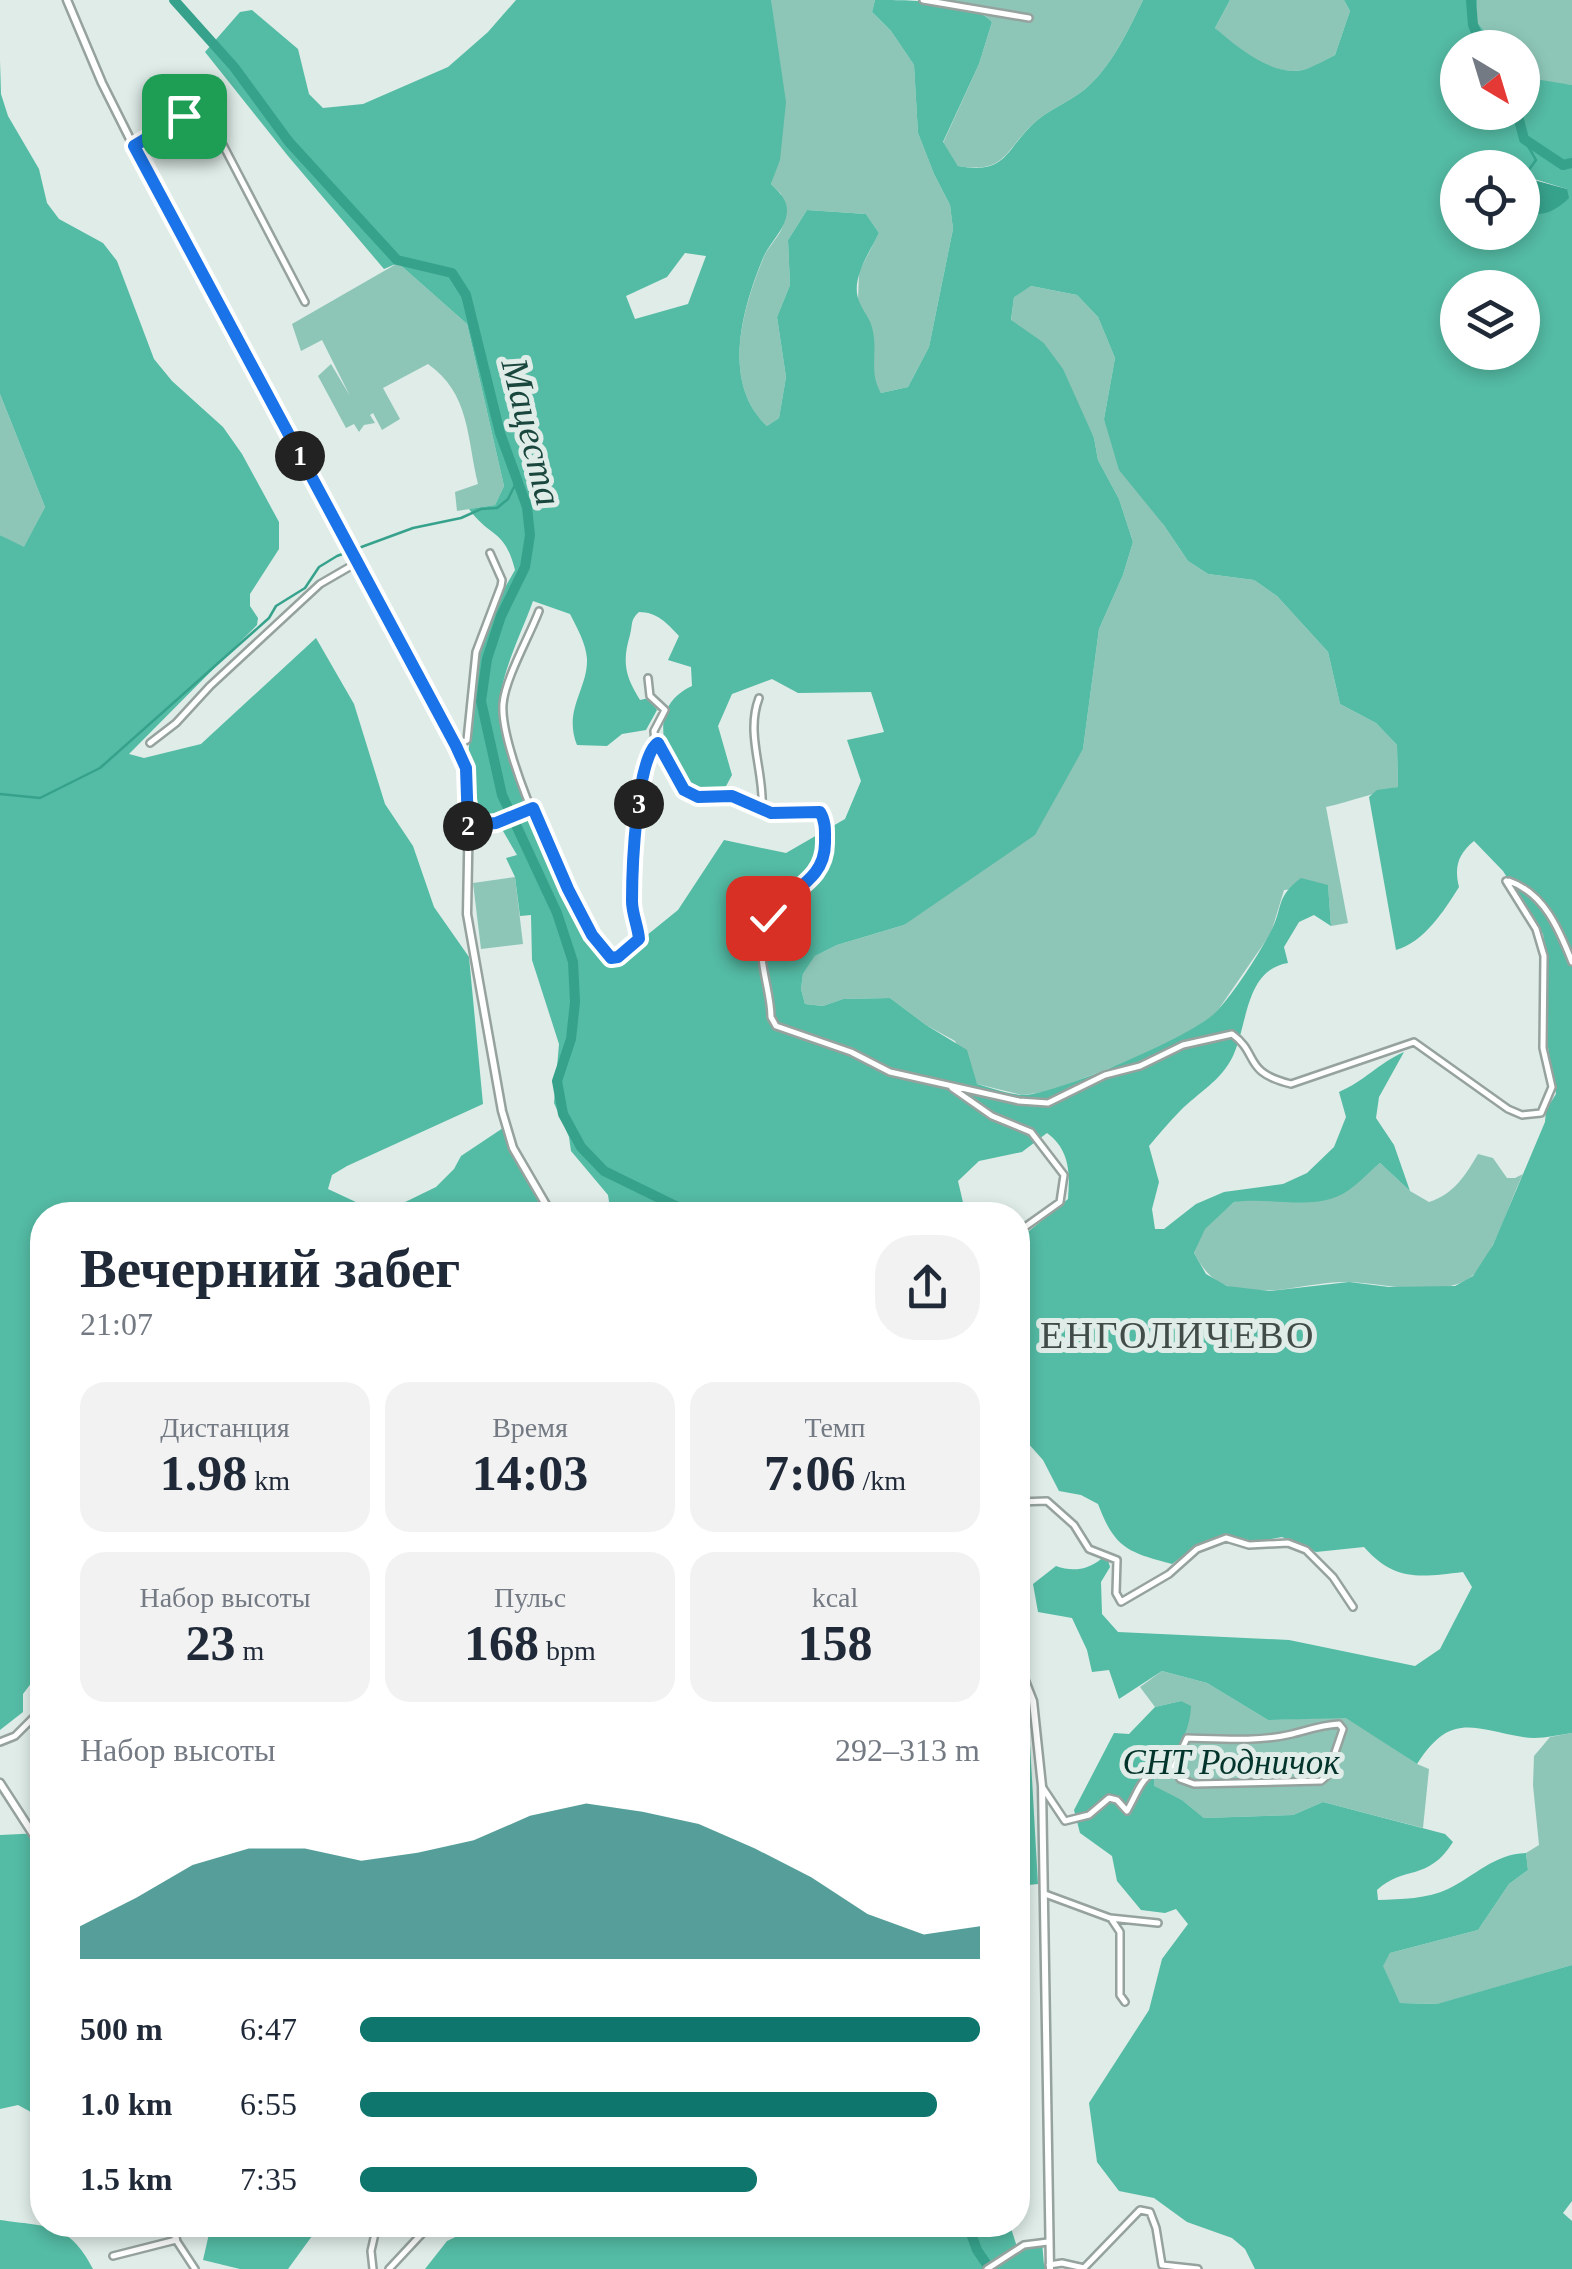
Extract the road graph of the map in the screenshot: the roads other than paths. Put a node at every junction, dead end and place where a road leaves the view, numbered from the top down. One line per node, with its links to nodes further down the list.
1 (67, 0): 4 (street)
2 (924, 0): 3 (street)
3 (1029, 18)
4 (134, 146): 5 (street); 7 (street)
5 (305, 302)
6 (490, 553): 13 (street)
7 (357, 560): 11 (street); 13 (street)
8 (539, 611): 14 (street)
9 (648, 678): 12 (street)
10 (760, 698): 15 (street)
11 (150, 743)
12 (655, 743): 14 (street); 15 (street)
13 (456, 746): 16 (street)
14 (533, 808): 16 (street)
15 (762, 810): 18 (street)
16 (468, 826): 19 (street)
17 (1572, 962): 18 (street)
18 (950, 1086): 20 (street)
19 (544, 1202)
20 (1030, 1223)
21 (1030, 1502): 22 (street)
22 (1353, 1608)
23 (1030, 1694): 28 (street)
24 (30, 1722): 25 (street)
25 (0, 1742)
26 (1174, 1766): 26 (street); 28 (street)
27 (0, 1784): 29 (street)
28 (1042, 1786): 30 (street)
29 (30, 1830)
30 (1044, 1894): 31 (street); 38 (street)
31 (1110, 1918): 32 (street); 33 (street)
32 (1158, 1923)
33 (1125, 2002)
34 (176, 2237): 37 (street)
35 (375, 2237): 42 (street)
36 (419, 2237): 43 (street)
37 (176, 2240): 39 (street); 41 (street)
38 (1048, 2242): 40 (street); 44 (street)
39 (113, 2256)
40 (1049, 2267): 45 (street)
41 (195, 2269)
42 (373, 2269)
43 (390, 2269)
44 (986, 2269)
45 (1198, 2269)

